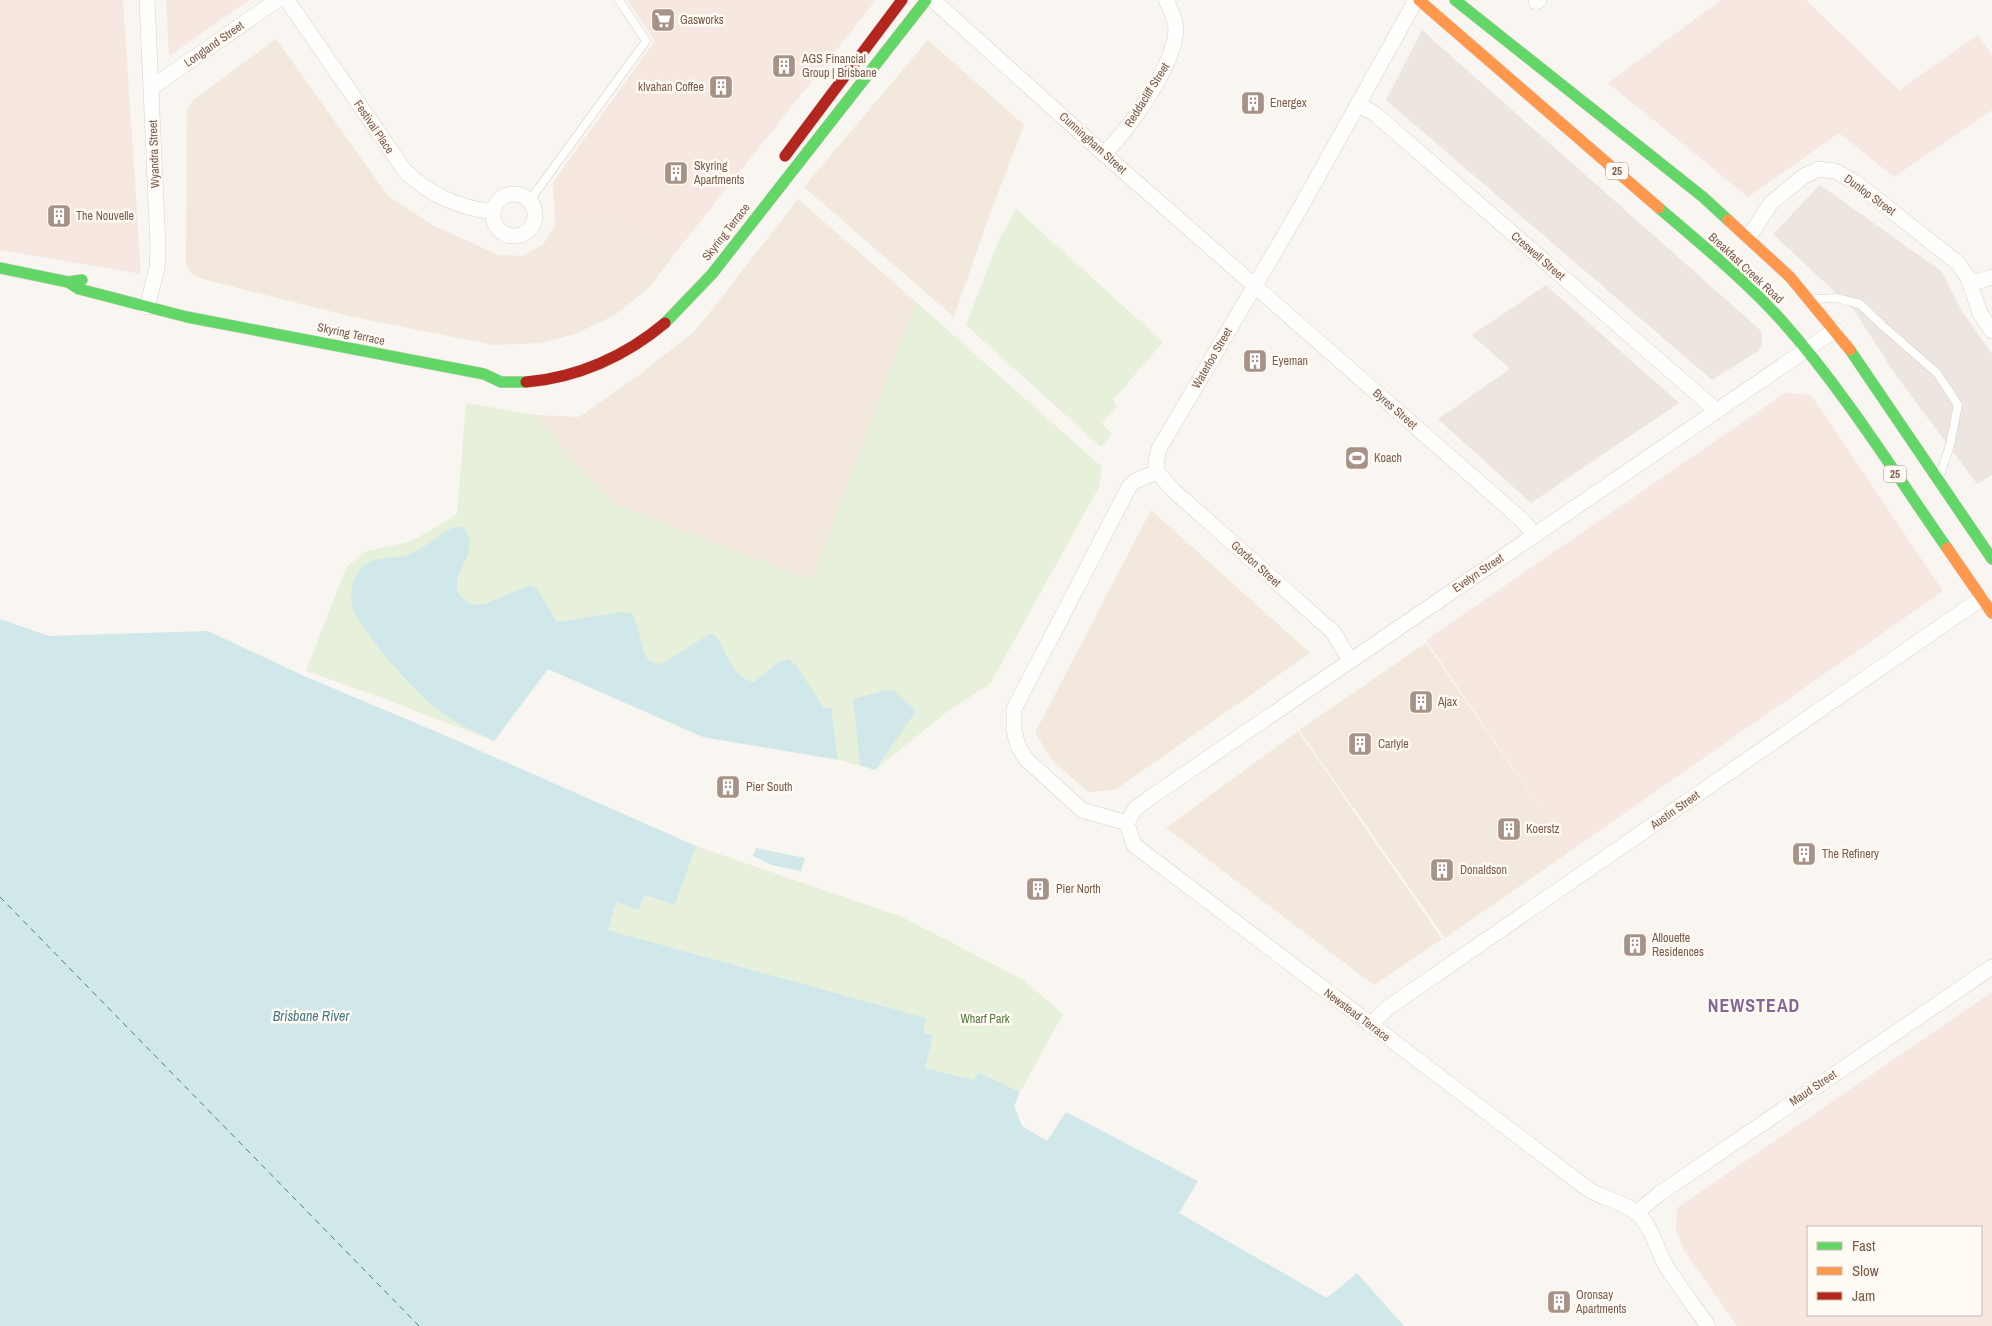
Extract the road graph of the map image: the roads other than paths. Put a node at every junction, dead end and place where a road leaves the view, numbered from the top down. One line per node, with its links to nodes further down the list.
1 (147, 0): 11 (street, Wyandra Street)
2 (277, 0): 11 (street, Longland Street)
3 (287, 0): 16 (street, Festival Place)
4 (619, 0): 15 (lane)
5 (902, 0): 14 (main road)
6 (926, 0): 36 (main road, Skyring Terrace)
7 (933, 0): 13 (street, Cunningham Street)
8 (1166, 0): 13 (street, Reddacliff Street)
9 (1418, 0): 12 (street, Waterloo Street); 33 (main road, Breakfast Creek Road / 25)
10 (1455, 0): 17 (main road, Breakfast Creek Road)
11 (151, 88): 25 (street, Wyandra Street)
12 (1358, 104): 23 (street, Waterloo Street); 37 (street, Creswell Street)
13 (1104, 154): 23 (street, Cunningham Street)
14 (778, 165)
15 (530, 200): 16 (street); 16 (street)
16 (493, 212)
17 (1750, 237): 22 (street, Dunlop Street); 26 (main road, Breakfast Creek Road)
18 (704, 264): 31 (main road, Skyring Terrace)
19 (0, 268): 21 (main road, Skyring Terrace)
20 (1992, 277): 22 (street)
21 (68, 282): 24 (main road, Skyring Terrace); 25 (main road, Skyring Terrace)
22 (1970, 284): 30 (street, Dunlop Street)
23 (1254, 286): 38 (street, Waterloo Street); 40 (street, Byres Street)
24 (125, 288)
25 (150, 297): 29 (main road, Skyring Terrace)
26 (1809, 299): 28 (main road, Breakfast Creek Road); 39 (lane)
27 (208, 308): 29 (main road, Skyring Terrace)
28 (1835, 330): 33 (street, Evelyn Street); 39 (main road, Breakfast Creek Road)
29 (270, 331): 36 (main road, Skyring Terrace)
30 (1992, 331)
31 (629, 335)
32 (607, 347): 34 (main road)
33 (1806, 351): 37 (street, Evelyn Street); 42 (main road, Breakfast Creek Road / 25)
34 (592, 354)
35 (508, 370): 36 (main road, Skyring Terrace)
36 (484, 374)
37 (1717, 411): 40 (street, Evelyn Street)
38 (1157, 472): 44 (street, Gordon Street); 45 (street)
39 (1938, 479): 41 (main road, Breakfast Creek Road)
40 (1534, 534): 44 (street, Evelyn Street)
41 (1992, 559)
42 (1982, 598): 43 (main road, Breakfast Creek Road / 25); 47 (street, Austin Street)
43 (1992, 613)
44 (1350, 660): 45 (street, Evelyn Street)
45 (1127, 823): 47 (street, Newstead Terrace)
46 (1992, 967): 48 (street, Maud Street)
47 (1370, 1025): 48 (street, Newstead Terrace)
48 (1636, 1212): 49 (street, Newstead Terrace)
49 (1708, 1326)

